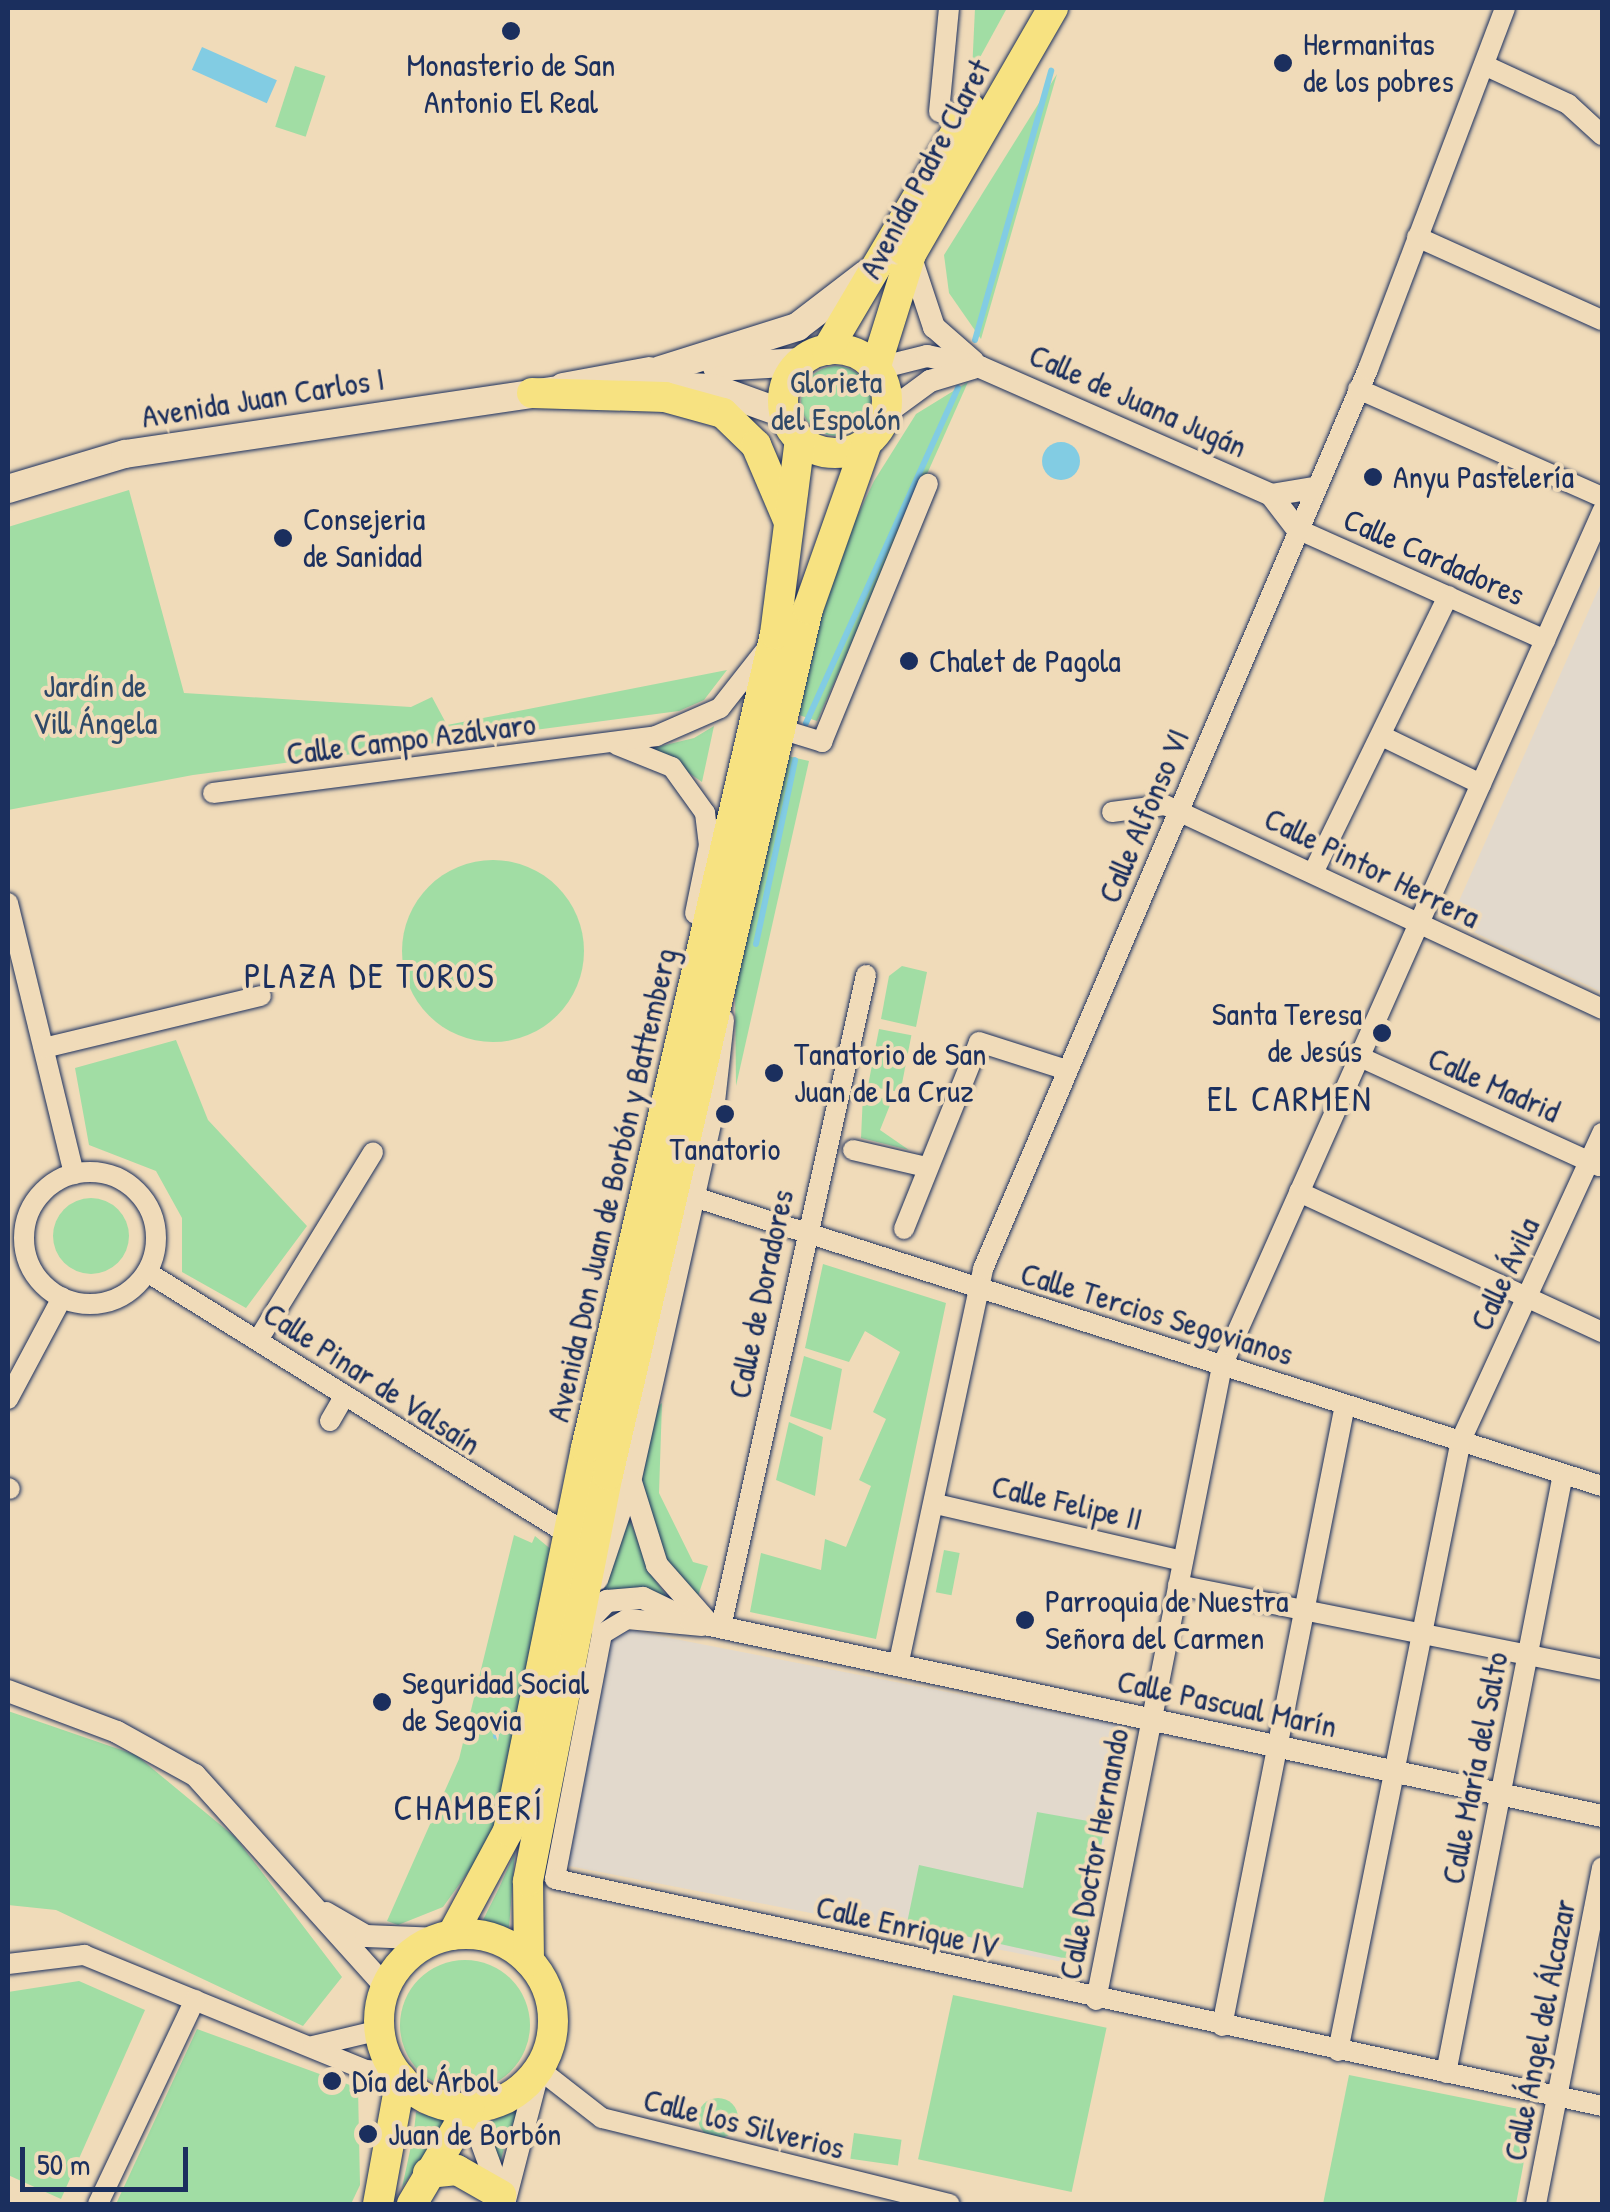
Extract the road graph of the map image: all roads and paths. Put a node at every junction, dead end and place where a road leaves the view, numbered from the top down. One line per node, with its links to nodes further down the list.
1 (949, 8): 6 (street)
2 (1029, 8): 9 (main road, Avenida Padre Claret)
3 (1052, 8): 9 (main road, Avenida Padre Claret)
4 (1505, 8): 5 (street, Calle Alfonso VI)
5 (1484, 65): 7 (street); 8 (street, Calle Alfonso VI)
6 (940, 112)
7 (1602, 135)
8 (1418, 236): 10 (street); 15 (street, Calle Alfonso VI)
9 (908, 239): 11 (main road, Avenida Padre Claret); 12 (street); 13 (main road, Avenida Padre Claret); 14 (main road)
10 (1602, 320)
11 (814, 356): 13 (main road); 14 (main road, Avenida Juan Carlos I); 18 (main road)
12 (980, 367): 13 (street, Calle de Juana Jugán); 17 (street, Calle de Juana Jugán); 23 (street, Calle de Juana Jugán)
13 (875, 369): 17 (main road)
14 (660, 370): 16 (main road, Avenida Juan Carlos I)
15 (1358, 389): 21 (street, Calle Alfonso VI); 24 (street)
16 (532, 393): 18 (main road, Avenida Juan Carlos I); 22 (main road, Avenida Juan Carlos I); 27 (main road)
17 (885, 414): 19 (main road)
18 (792, 427): 19 (main road); 27 (main road, Avenida Don Juan de Borbón y Battemberg)
19 (867, 442): 42 (main road, Avenida Don Juan de Borbón y Battemberg)
20 (928, 484): 31 (street)
21 (1314, 488): 23 (street, Calle de Juana Jugán); 26 (street, Calle Alfonso VI)
22 (8, 489)
23 (1271, 495): 26 (street, Calle de Juana Jugán)
24 (1602, 496)
25 (1602, 512): 30 (street, Calle Doctor Hernando)
26 (1298, 529): 28 (street, Calle Cardadores); 36 (street, Calle Alfonso VI)
27 (793, 541): 29 (main road, Avenida Don Juan de Borbón y Battemberg)
28 (1448, 596): 30 (street, Calle Cardadores); 32 (street)
29 (775, 634): 33 (street, Calle Campo Azálvaro); 46 (main road, Avenida Don Juan de Borbón y Battemberg)
30 (1545, 640): 34 (street, Calle Doctor Hernando)
31 (790, 732)
32 (1382, 736): 34 (street); 38 (street)
33 (615, 744): 35 (street, Calle Campo Azálvaro); 46 (street)
34 (1481, 784): 40 (street, Calle Doctor Hernando)
35 (214, 793)
36 (1180, 811): 37 (street, Calle Pintor Herrera); 38 (street, Calle Pintor Herrera); 49 (street, Calle Alfonso VI)
37 (1112, 812)
38 (1314, 872): 40 (street, Calle Pintor Herrera)
39 (8, 903): 41 (street)
40 (1419, 924): 45 (street, Calle Pintor Herrera); 48 (street, Calle Doctor Hernando)
41 (11, 928): 47 (street)
42 (728, 948): 57 (street, Avenida Don Juan de Borbón y Battemberg); 83 (main road, Avenida Don Juan de Borbón y Battemberg)
43 (866, 975): 60 (street, Calle de Doradores)
44 (261, 996): 47 (street)
45 (1602, 1009)
46 (689, 1010): 77 (main road, Avenida Don Juan de Borbón y Battemberg)
47 (44, 1048): 55 (street)
48 (1360, 1057): 53 (street, Calle Madrid); 56 (street, Calle Doctor Hernando)
49 (1067, 1070): 54 (street); 62 (street, Calle Alfonso VI)
50 (1602, 1134): 53 (street, Calle Ávila)
51 (853, 1150): 54 (street)
52 (373, 1152): 66 (street)
53 (1596, 1164): 64 (street, Calle Ávila)
54 (926, 1167): 59 (street)
55 (74, 1174): 58 (street); 61 (street)
56 (1300, 1192): 64 (street); 67 (street, Calle Doctor Hernando)
57 (694, 1197): 60 (street, Calle Tercios Segovianos); 74 (street, Avenida Don Juan de Borbón y Battemberg)
58 (16, 1228): 63 (street)
59 (904, 1229)
60 (802, 1234): 62 (street, Calle Tercios Segovianos); 81 (street, Calle de Doradores)
61 (147, 1272): 63 (street); 66 (street, Calle Pinar de Valsaín)
62 (979, 1290): 67 (street, Calle Tercios Segovianos); 76 (street, Calle Alfonso VI)
63 (62, 1298): 69 (street)
64 (1527, 1298): 65 (street); 72 (street, Calle Ávila)
65 (1602, 1332)
66 (258, 1340): 68 (street, Calle Pinar de Valsaín)
67 (1222, 1366): 70 (street, Calle Tercios Segovianos); 78 (street, Calle Doctor Hernando)
68 (344, 1397): 71 (street); 77 (street, Calle Pinar de Valsaín)
69 (8, 1399)
70 (1346, 1405): 72 (street, Calle Tercios Segovianos); 80 (street)
71 (330, 1421)
72 (1461, 1440): 73 (street, Calle Tercios Segovianos); 82 (street, Calle Ávila)
73 (1563, 1474): 75 (street, Calle Tercios Segovianos); 84 (street, Calle María del Salto)
74 (631, 1482): 81 (street); 83 (street, Avenida Don Juan de Borbón y Battemberg)
75 (1602, 1486)
76 (936, 1504): 78 (street, Calle Felipe II); 85 (street, Calle Alfonso VI)
77 (567, 1532): 95 (main road, Avenida Don Juan de Borbón y Battemberg)
78 (1183, 1561): 79 (street, Calle Doctor Hernando)
79 (1178, 1585): 80 (street); 88 (street, Calle Doctor Hernando)
80 (1304, 1610): 82 (street); 89 (street)
81 (715, 1626): 83 (street, Calle Pascual Marín); 85 (street, Calle Pascual Marín); 100 (street, Calle Enrique IV)
82 (1418, 1632): 84 (street); 90 (street, Calle Ávila)
83 (576, 1634): 96 (main road, Avenida Don Juan de Borbón y Battemberg)
84 (1527, 1655): 86 (street); 91 (street, Calle María del Salto)
85 (898, 1666): 88 (street, Calle Pascual Marín)
86 (1602, 1670)
87 (8, 1691): 94 (street)
88 (1151, 1722): 89 (street, Calle Pascual Marín); 100 (street, Calle Doctor Hernando)
89 (1277, 1748): 90 (street, Calle Pascual Marín); 101 (street)
90 (1391, 1772): 91 (street, Calle Pascual Marín); 104 (street, Calle Ávila)
91 (1500, 1795): 92 (street, Calle Pascual Marín); 106 (street, Calle María del Salto)
92 (1602, 1816)
93 (1602, 1867): 108 (street, Calle Ángel del Álcazar)
94 (312, 1902): 95 (street); 98 (street)
95 (446, 1937): 96 (main road); 98 (main road)
96 (529, 1961): 105 (main road)
97 (8, 1964): 99 (street)
98 (386, 1988): 102 (main road)
99 (195, 2000): 103 (street); 113 (street)
100 (1096, 2000): 101 (street, Calle Enrique IV)
101 (1222, 2026): 104 (street, Calle Enrique IV)
102 (380, 2030): 103 (street); 107 (main road)
103 (306, 2046): 107 (street)
104 (1338, 2051): 106 (street, Calle Enrique IV)
105 (539, 2069): 110 (main road); 112 (street); 116 (street, Calle los Silverios)
106 (1446, 2073): 108 (street, Calle Enrique IV)
107 (399, 2075): 110 (main road); 114 (main road)
108 (1556, 2096): 109 (street, Calle Enrique IV); 117 (street, Calle Ángel del Álcazar)
109 (1602, 2106)
110 (469, 2108): 111 (main road); 112 (street)
111 (428, 2174): 112 (main road); 115 (main road)
112 (503, 2201)
113 (98, 2204)
114 (378, 2204)
115 (412, 2204)
116 (950, 2204)
117 (1536, 2204)

